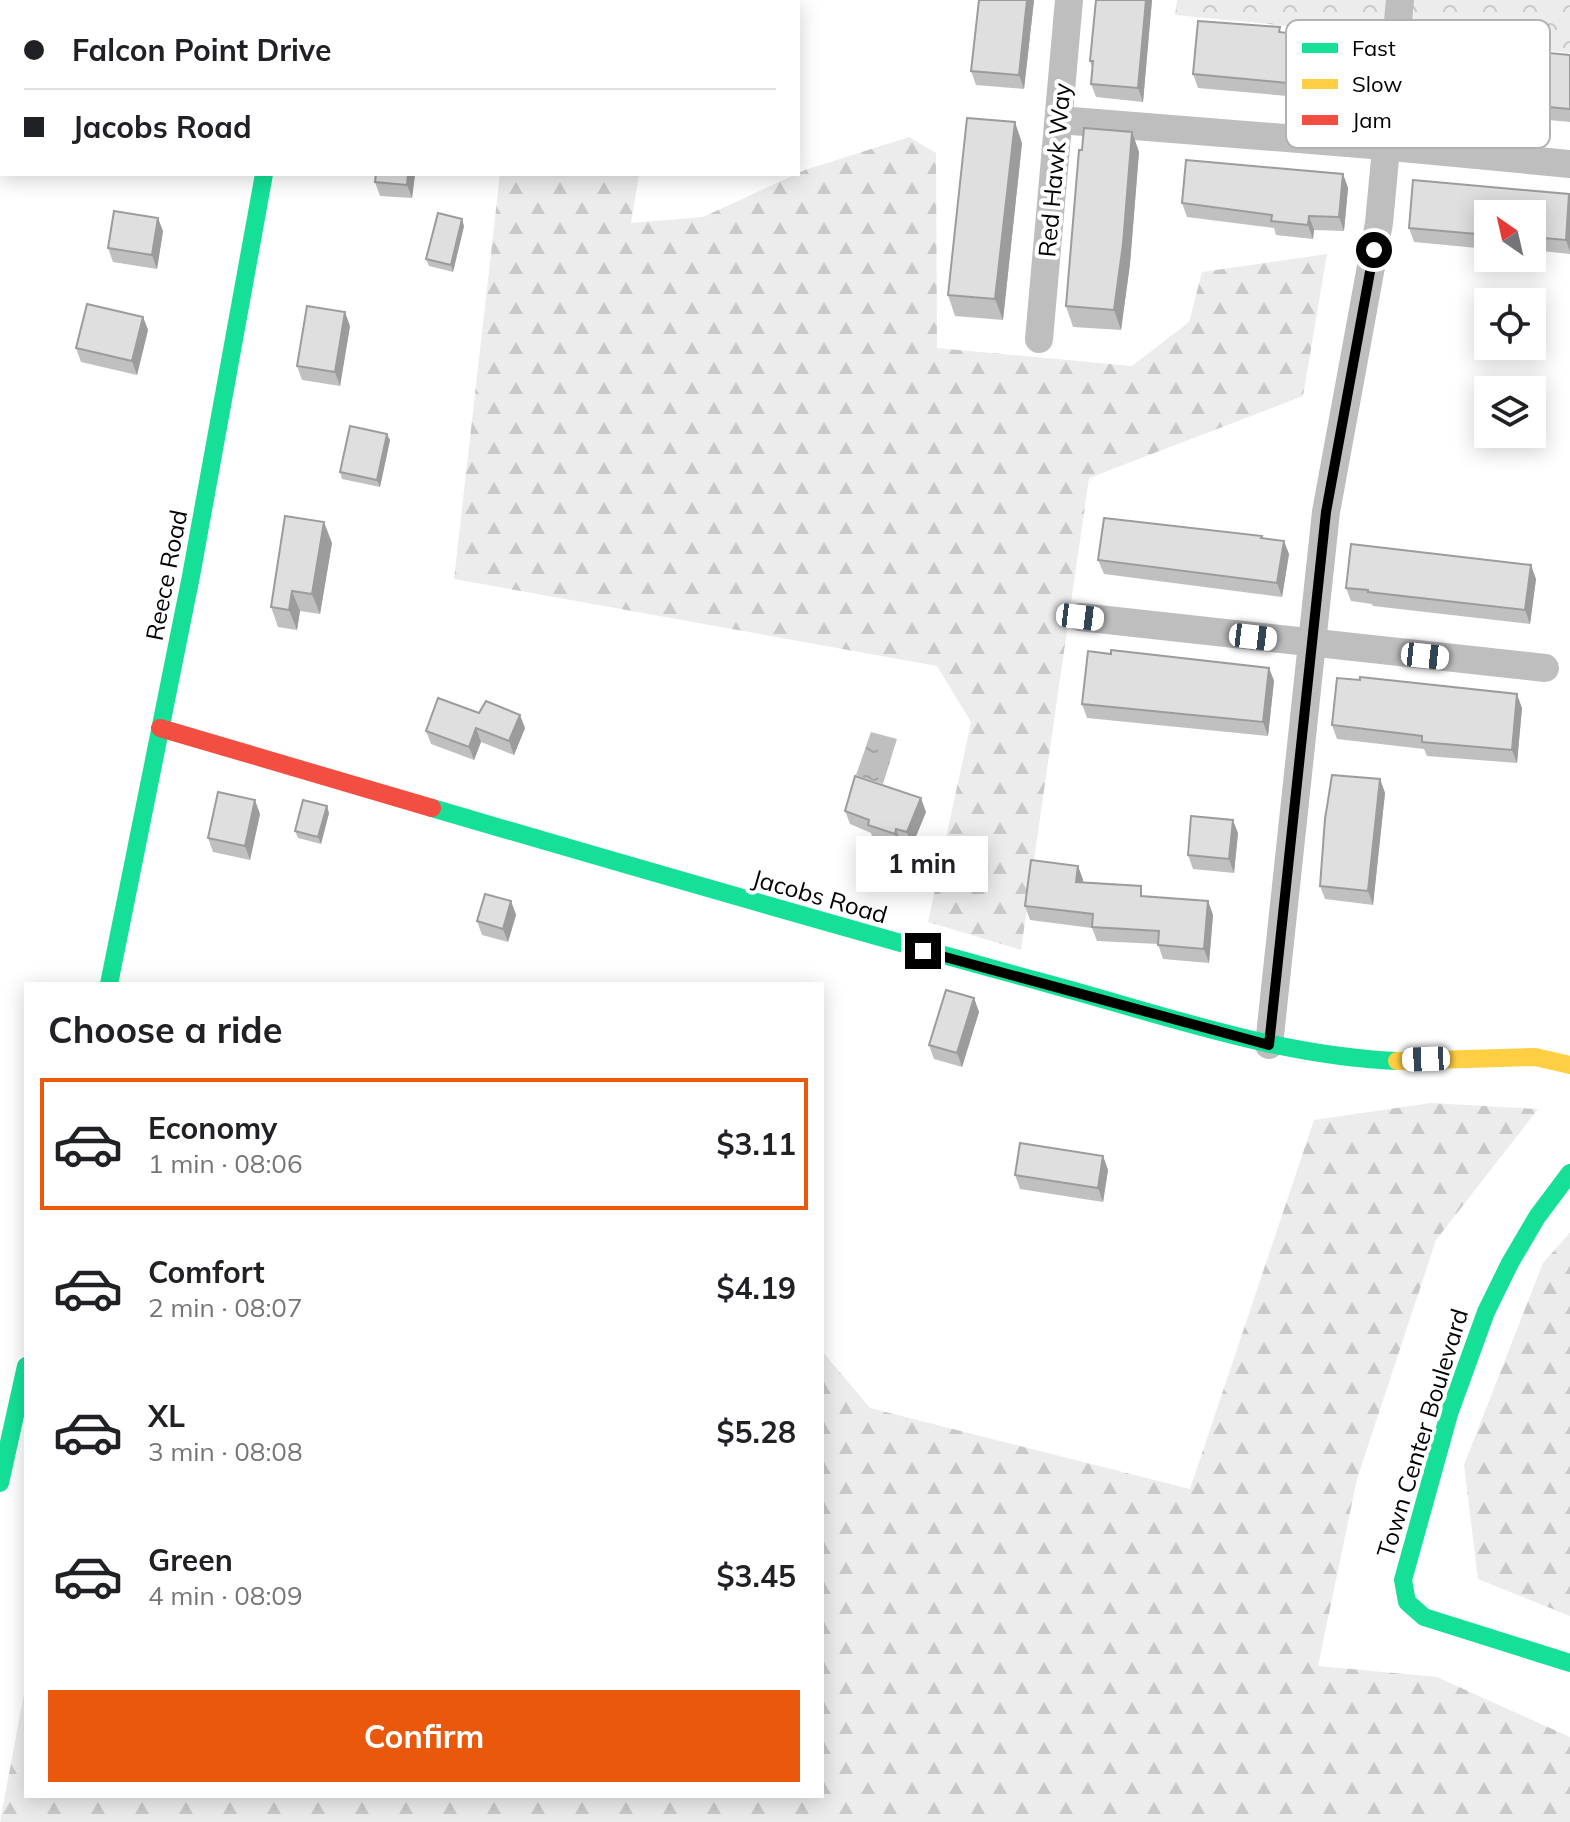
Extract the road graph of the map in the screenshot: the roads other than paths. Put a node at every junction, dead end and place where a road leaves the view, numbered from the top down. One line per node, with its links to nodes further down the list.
1 (1069, 0): 4 (street, Red Hawk Way)
2 (1400, 0): 3 (street)
3 (1398, 20)
4 (1059, 120): 5 (street); 9 (street, Red Hawk Way)
5 (1286, 139)
6 (1386, 148): 7 (street); 11 (street)
7 (1570, 164)
8 (264, 176): 13 (street, Reece Road)
9 (1039, 339)
10 (1080, 617): 11 (street)
11 (1311, 644): 12 (street); 15 (street)
12 (1545, 668)
13 (160, 728): 14 (street, Reece Road); 15 (street, Jacobs Road)
14 (109, 982)
15 (1269, 1045): 16 (street, Jacobs Road)
16 (1570, 1065)
17 (1570, 1173): 20 (street, Town Center Boulevard)
18 (24, 1375): 19 (street)
19 (0, 1483)
20 (1570, 1663)

